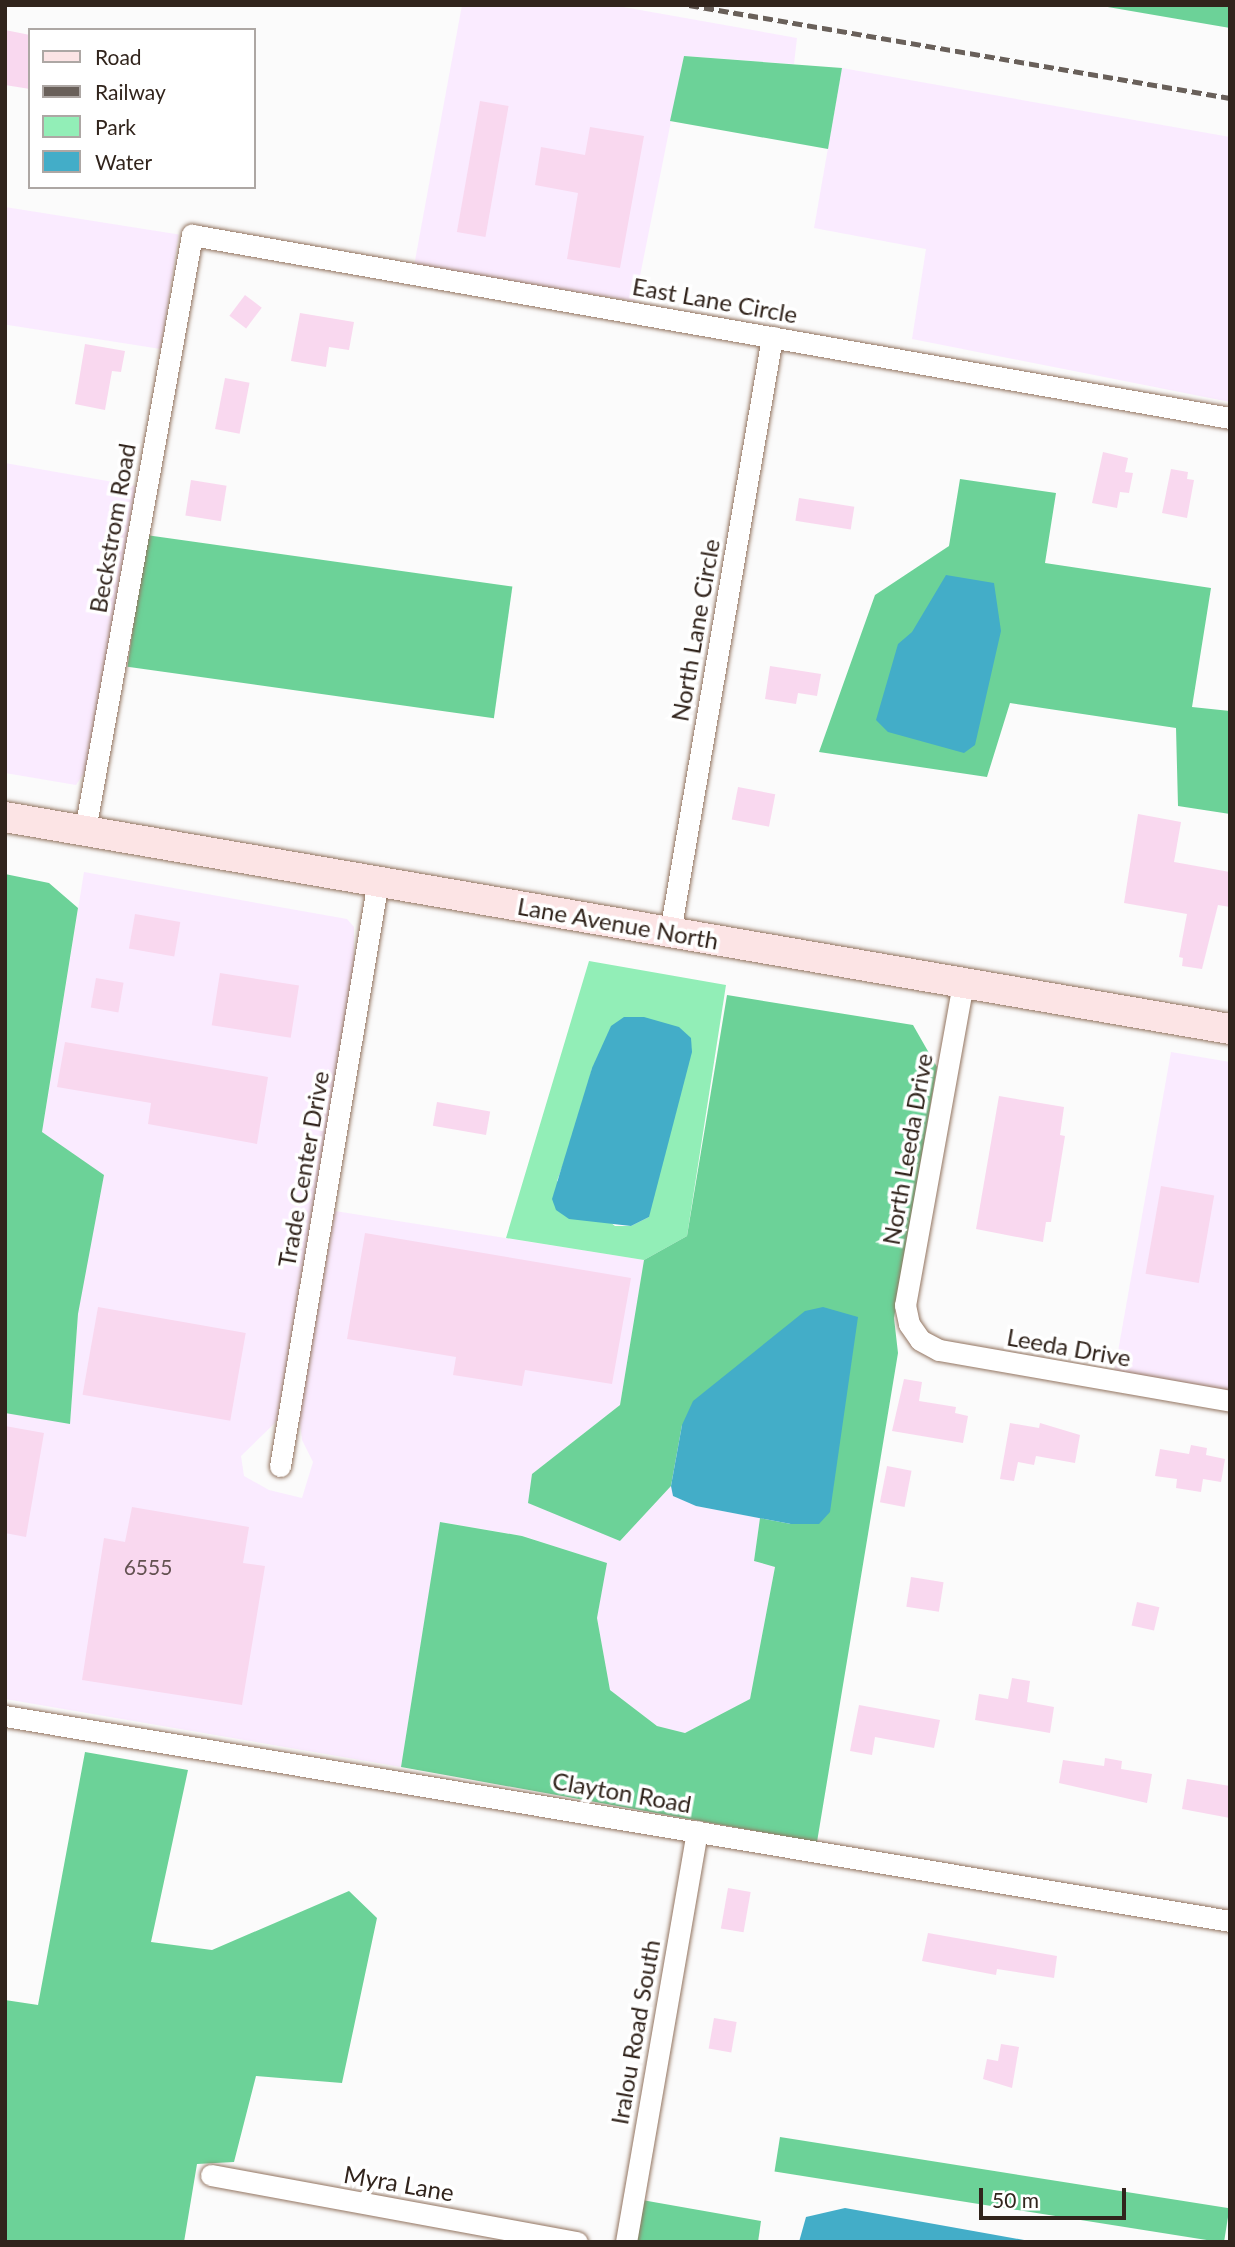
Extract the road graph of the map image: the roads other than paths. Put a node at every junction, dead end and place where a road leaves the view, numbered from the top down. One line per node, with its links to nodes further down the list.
1 (192, 235): 2 (street, East Lane Circle); 5 (street, Beckstrom Road)
2 (772, 337): 3 (street, East Lane Circle); 7 (street, North Lane Circle)
3 (1230, 418)
4 (5, 817): 5 (main road, Lane Avenue North)
5 (85, 830): 6 (main road, Lane Avenue North)
6 (378, 881): 7 (main road, Lane Avenue North); 12 (street, Trade Center Drive)
7 (670, 932): 8 (main road, Lane Avenue North)
8 (963, 983): 9 (main road, Lane Avenue North); 10 (street, North Leeda Drive)
9 (1230, 1029)
10 (909, 1324): 11 (street, Leeda Drive)
11 (1230, 1401)
12 (280, 1465)
13 (5, 1716): 14 (street, Clayton Road)
14 (697, 1831): 15 (street, Clayton Road); 18 (street, Iralou Road South)
15 (1230, 1921)
16 (211, 2175): 17 (street, Myra Lane)
17 (577, 2242)
18 (626, 2242)

